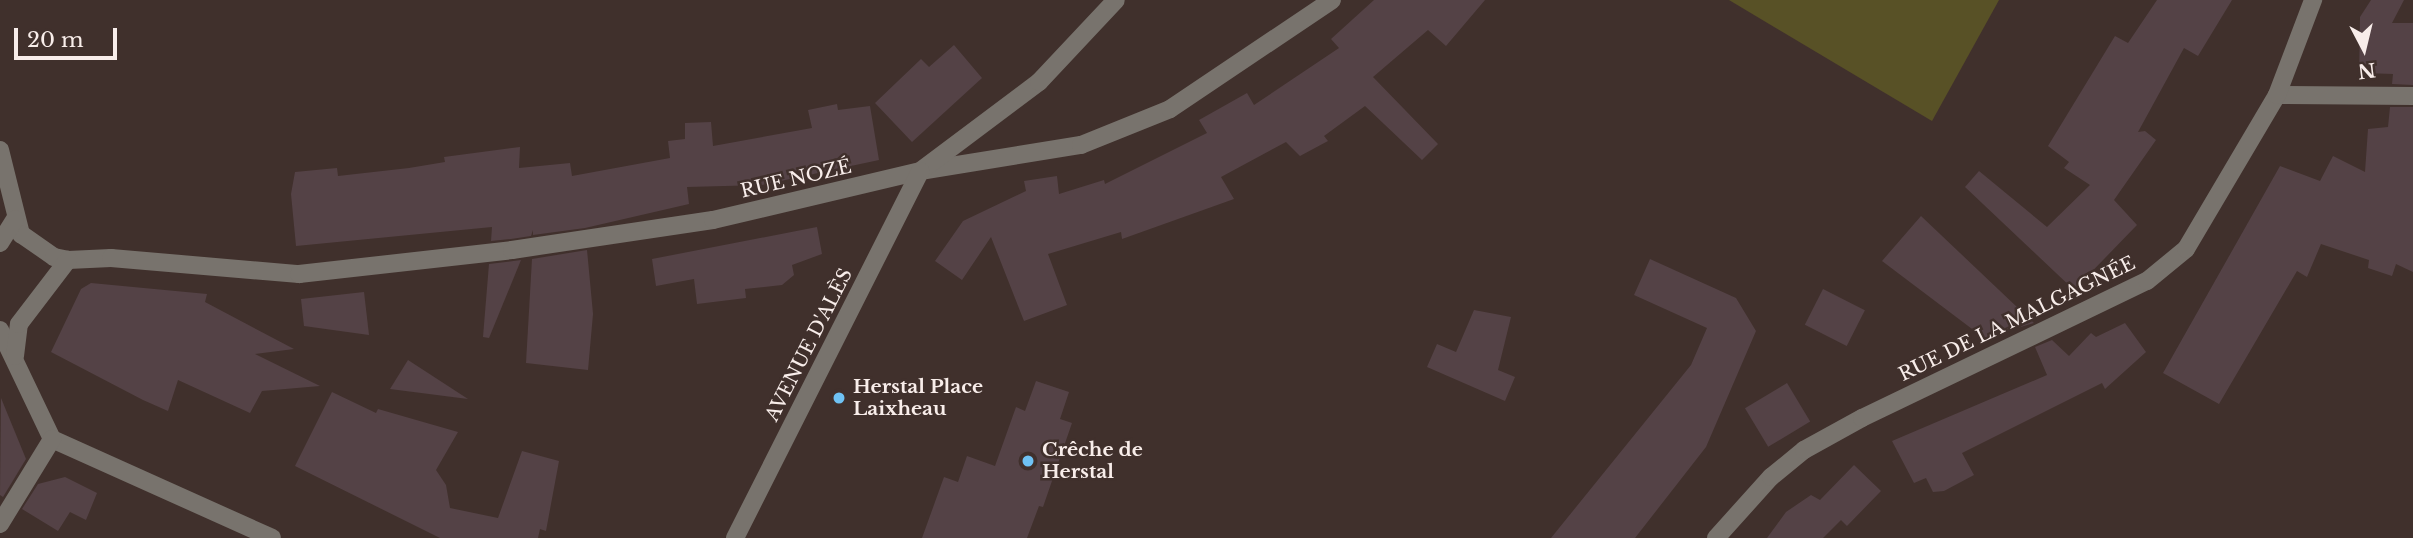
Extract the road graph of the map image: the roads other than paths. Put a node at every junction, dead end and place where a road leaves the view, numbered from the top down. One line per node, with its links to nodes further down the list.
1 (1116, 0): 7 (street)
2 (1332, 0): 7 (street, RUE NOZÉ)
3 (2313, 0): 4 (street, RUE DE LA MALGAGNÉE)
4 (2277, 95): 5 (street); 17 (street, RUE DE LA MALGAGNÉE)
5 (2413, 96)
6 (0, 150): 8 (street)
7 (920, 171): 10 (street, RUE NOZÉ); 16 (street, AVENUE D'ALÈS)
8 (15, 219): 9 (street); 10 (street)
9 (0, 243)
10 (68, 260): 12 (street)
11 (0, 330): 12 (street)
12 (15, 356): 13 (street)
13 (52, 439): 14 (street); 15 (street)
14 (0, 524)
15 (272, 538)
16 (735, 538)
17 (1716, 538)

